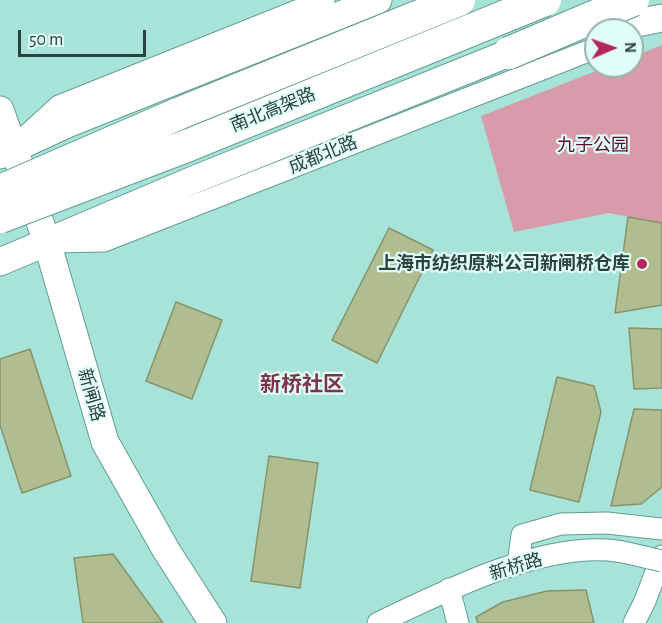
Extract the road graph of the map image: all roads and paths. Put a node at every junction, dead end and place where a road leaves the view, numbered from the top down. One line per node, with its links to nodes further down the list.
1 (324, 0): 12 (street)
2 (378, 0): 12 (main road)
3 (459, 0): 13 (highway, 南北高架路, bridge)
4 (545, 0): 14 (highway, 南北高架路, bridge)
5 (633, 0): 9 (highway, bridge)
6 (662, 20): 7 (main road); 8 (street)
7 (644, 23)
8 (644, 28)
9 (509, 53): 15 (main road, 成都北路)
10 (584, 53): 15 (street, 成都北路)
11 (0, 110): 12 (main road, 新闸路)
12 (5, 145): 15 (main road, 新闸路)
13 (0, 191)
14 (0, 217)
15 (47, 242): 16 (main road, 成都北路); 21 (main road, 新闸路)
16 (0, 262)
17 (662, 529): 19 (street)
18 (658, 558): 19 (street, 新桥路); 24 (street)
19 (518, 564): 20 (street, 新桥路)
20 (449, 590): 22 (street, 新桥路); 23 (street)
21 (213, 623)
22 (378, 623)
23 (458, 623)
24 (634, 623)

